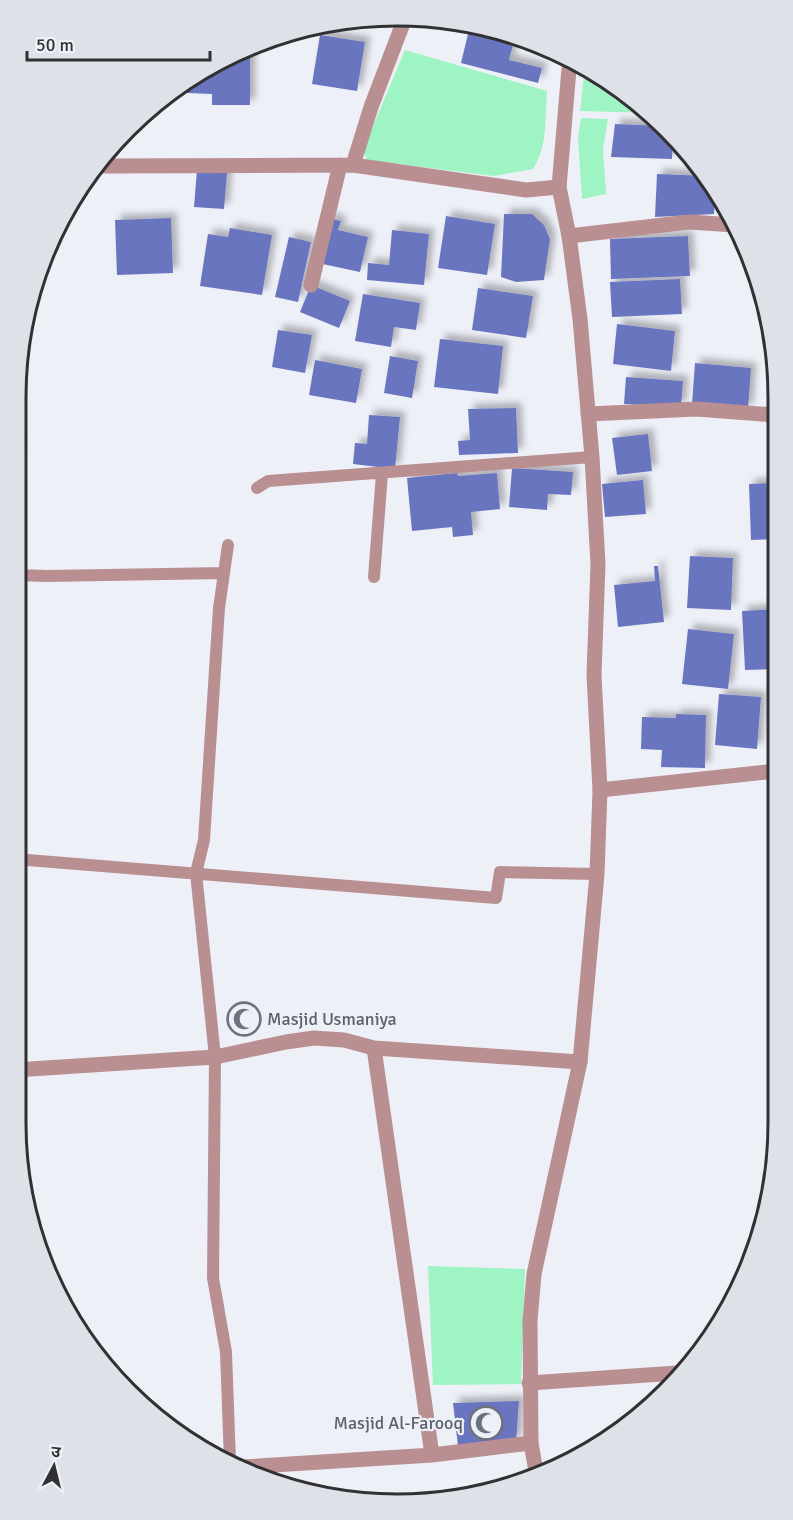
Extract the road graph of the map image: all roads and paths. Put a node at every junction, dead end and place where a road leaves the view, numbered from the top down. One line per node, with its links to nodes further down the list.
1 (402, 26): 3 (street)
2 (569, 68): 5 (street)
3 (346, 165): 4 (street); 5 (street); 8 (street)
4 (106, 166)
5 (559, 187): 7 (street)
6 (725, 224): 7 (street)
7 (569, 236): 9 (street)
8 (311, 285)
9 (588, 414): 10 (street); 11 (street)
10 (768, 414)
11 (592, 457): 12 (lane); 19 (street)
12 (382, 474): 13 (lane); 17 (lane)
13 (257, 488)
14 (228, 545): 15 (lane)
15 (224, 573): 16 (lane); 21 (lane)
16 (26, 575)
17 (374, 577)
18 (768, 772): 19 (street)
19 (600, 790): 22 (street)
20 (26, 860): 21 (lane)
21 (196, 873): 22 (lane); 24 (lane)
22 (597, 874): 25 (street)
23 (374, 1048): 24 (street); 25 (street); 31 (street)
24 (215, 1057): 26 (street); 30 (lane)
25 (580, 1062): 28 (street)
26 (26, 1069)
27 (670, 1373): 28 (street)
28 (529, 1383): 29 (street)
29 (531, 1443): 31 (street); 33 (street)
30 (230, 1455)
31 (432, 1455): 32 (street)
32 (256, 1466)
33 (535, 1467)

